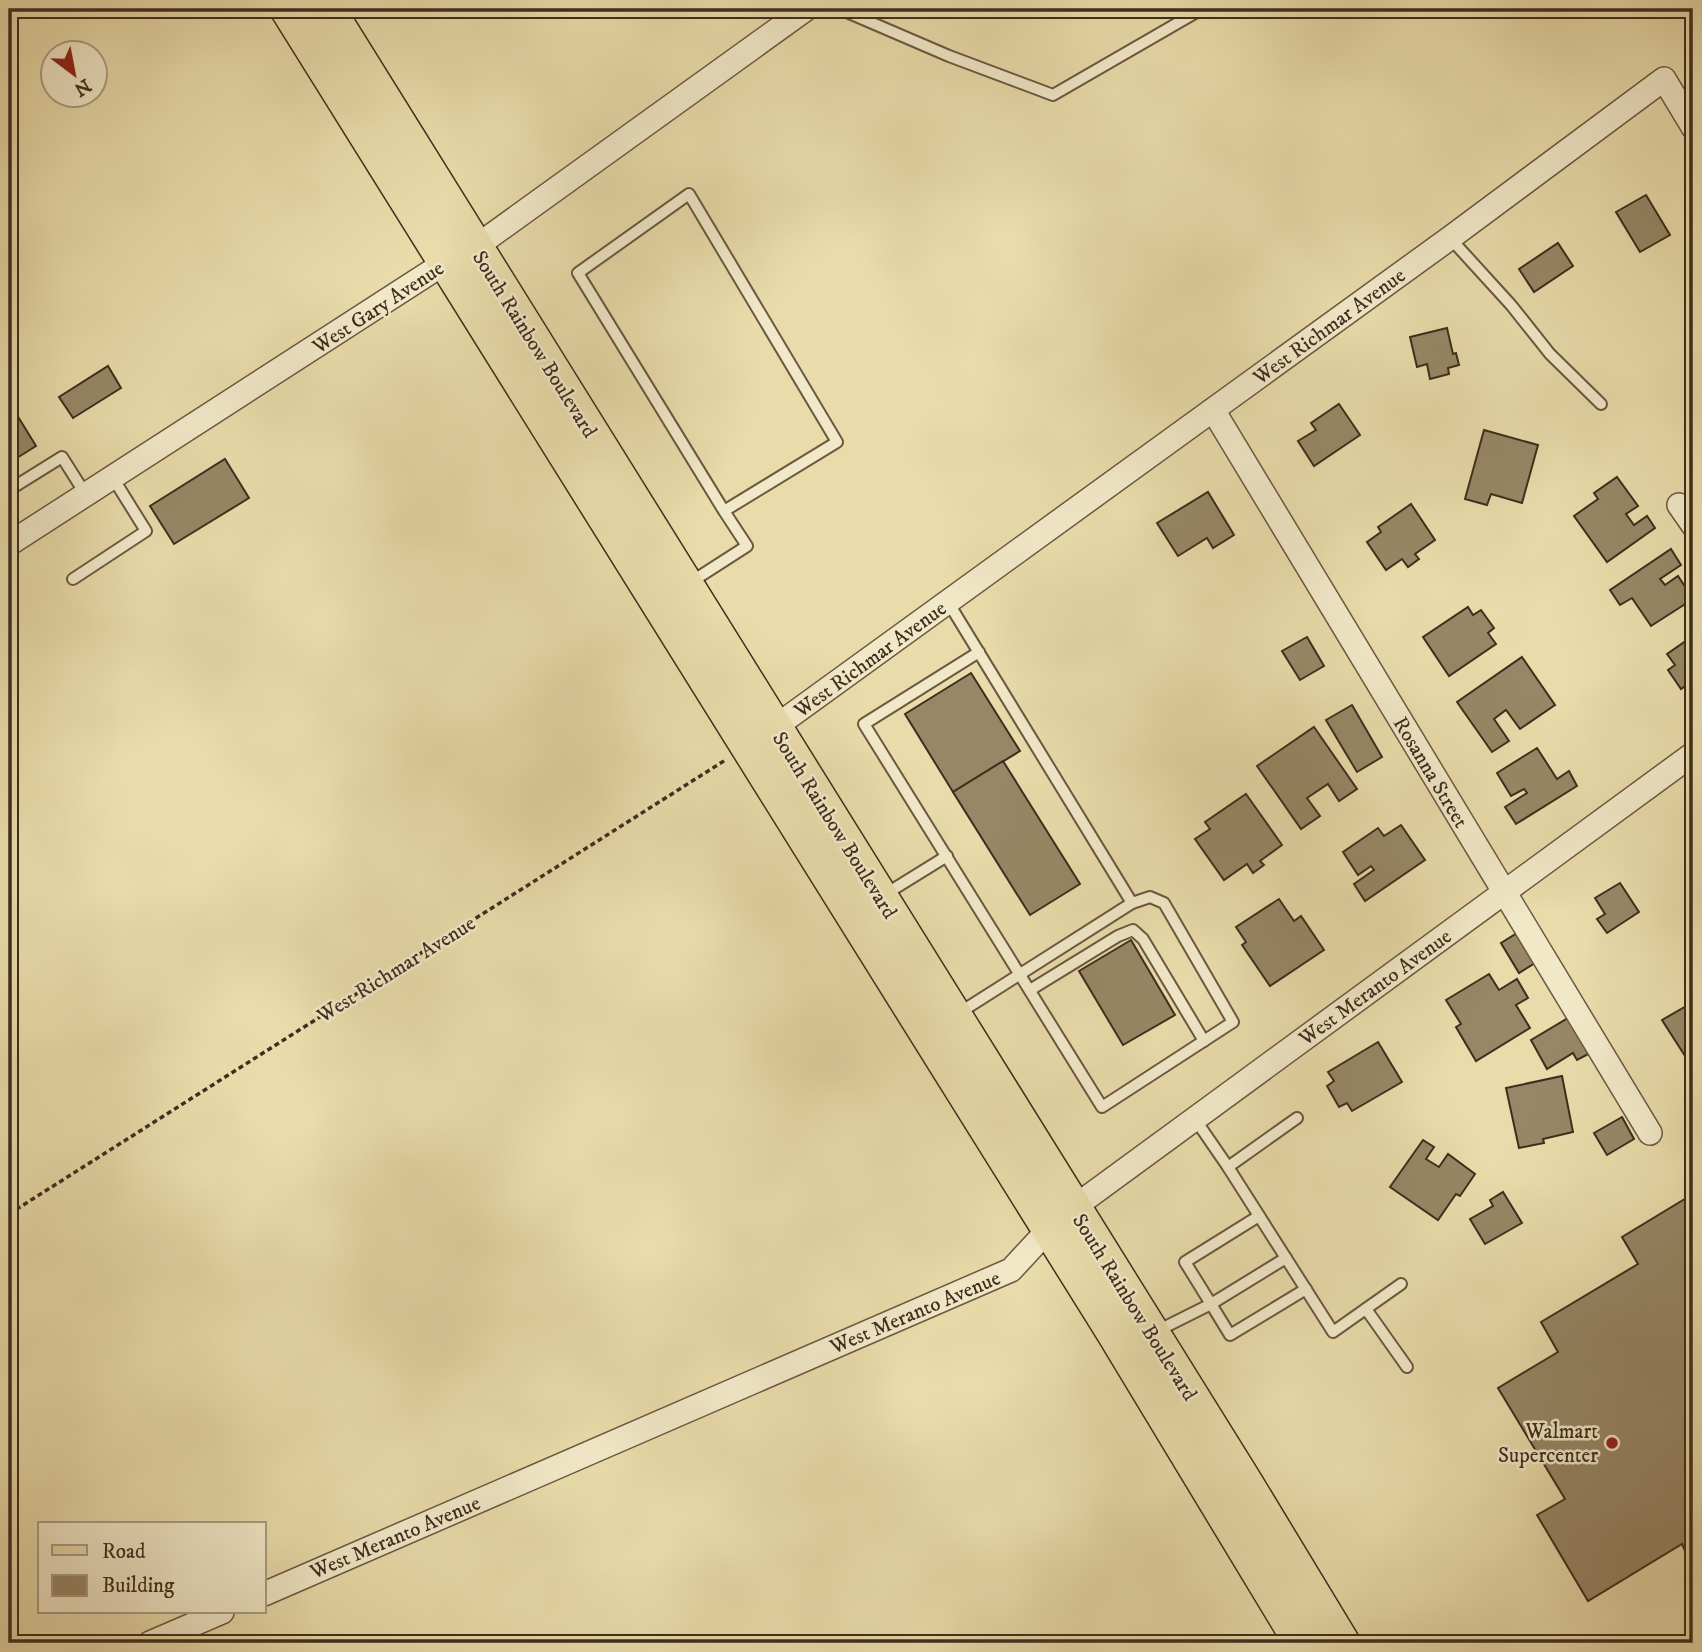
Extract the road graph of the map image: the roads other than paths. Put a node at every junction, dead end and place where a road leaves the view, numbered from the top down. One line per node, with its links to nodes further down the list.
1 (288, 9): 11 (main road, South Rainbow Boulevard)
2 (327, 9): 11 (main road, South Rainbow Boulevard)
3 (806, 9): 11 (street, West Gary Avenue)
4 (838, 9): 5 (lane); 8 (lane)
5 (868, 9)
6 (1030, 9): 7 (lane)
7 (1075, 9)
8 (1202, 9)
9 (1693, 127): 10 (street, West Richmar Avenue)
10 (1450, 238): 12 (lane); 13 (street, West Richmar Avenue)
11 (460, 255): 14 (street, West Gary Avenue); 22 (main road, South Rainbow Boulevard); 25 (main road, South Rainbow Boulevard)
12 (1601, 404)
13 (1213, 410): 23 (street, West Richmar Avenue); 28 (street, Rosanna Street)
14 (113, 478): 16 (street, West Gary Avenue); 21 (lane)
15 (9, 490): 16 (lane)
16 (86, 495): 20 (street, West Gary Avenue)
17 (1679, 505): 19 (street)
18 (724, 510): 18 (lane); 22 (lane)
19 (1693, 525)
20 (9, 544)
21 (73, 579)
22 (686, 586): 25 (main road, South Rainbow Boulevard)
23 (948, 602): 24 (lane); 25 (street, West Richmar Avenue)
24 (979, 652): 27 (lane); 30 (lane)
25 (761, 737): 29 (main road, South Rainbow Boulevard); 40 (main road, South Rainbow Boulevard)
26 (1693, 754): 28 (street, West Meranto Avenue)
27 (947, 856): 29 (lane); 31 (lane)
28 (1504, 893): 36 (street, West Meranto Avenue); 37 (street, Rosanna Street)
29 (880, 897): 33 (main road, South Rainbow Boulevard)
30 (1132, 903): 31 (lane); 34 (lane)
31 (1020, 974): 32 (lane); 33 (lane)
32 (1030, 990): 34 (lane); 34 (lane)
33 (953, 1017): 40 (main road, South Rainbow Boulevard)
34 (1204, 1041)
35 (1297, 1118): 38 (lane)
36 (1195, 1119): 38 (lane); 40 (street, West Meranto Avenue)
37 (1650, 1133)
38 (1228, 1167): 39 (lane)
39 (1259, 1216): 41 (lane); 44 (lane)
40 (1061, 1218): 46 (main road, South Rainbow Boulevard); 48 (street, West Meranto Avenue); 51 (main road, South Rainbow Boulevard)
41 (1286, 1258): 43 (lane); 44 (lane)
42 (1401, 1283): 45 (lane)
43 (1306, 1289): 44 (lane); 45 (lane)
44 (1211, 1304): 46 (lane)
45 (1366, 1309): 47 (lane)
46 (1152, 1333): 52 (main road, South Rainbow Boulevard)
47 (1407, 1367)
48 (266, 1593)
49 (217, 1614): 50 (street)
50 (150, 1643)
51 (1302, 1643)
52 (1342, 1643)

